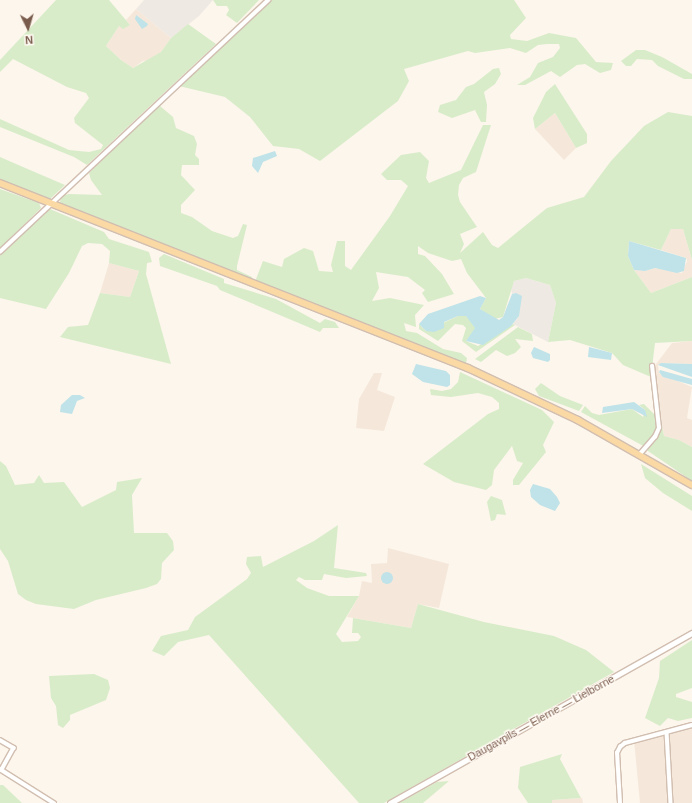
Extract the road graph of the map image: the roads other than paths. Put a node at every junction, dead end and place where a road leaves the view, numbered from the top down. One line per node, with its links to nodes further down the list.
1 (268, 0): 3 (street)
2 (0, 183): 3 (main road)
3 (50, 203): 4 (street); 6 (main road)
4 (0, 252)
5 (652, 366): 6 (street)
6 (640, 454): 7 (main road)
7 (692, 485)
8 (692, 633): 14 (main road, Daugavpils — Elerne — Lielborne)
9 (692, 725): 10 (street)
10 (667, 732): 15 (street); 16 (street)
11 (0, 740): 12 (street)
12 (1, 769): 13 (street)
13 (54, 803)
14 (390, 803)
15 (620, 803)
16 (671, 803)

